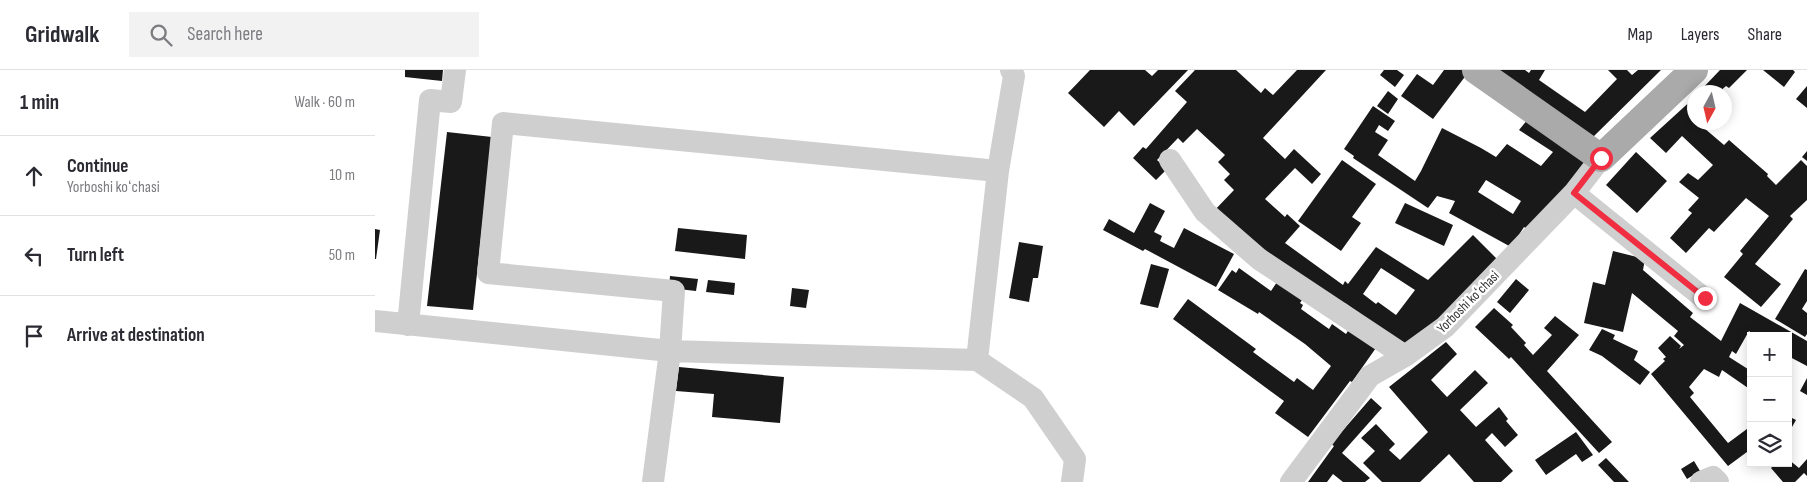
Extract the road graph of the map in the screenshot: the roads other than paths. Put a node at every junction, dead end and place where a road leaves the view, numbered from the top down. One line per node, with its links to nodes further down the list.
1 (455, 70): 11 (street)
2 (1011, 70): 7 (street)
3 (1477, 70): 5 (main road)
4 (1694, 70): 5 (main road)
5 (1601, 158): 8 (street, Yorboshi koʻchasi)
6 (1170, 160): 13 (street)
7 (998, 171): 12 (street); 14 (street)
8 (1574, 193): 9 (street); 13 (street, Yorboshi koʻchasi)
9 (1705, 298)
10 (375, 321): 11 (street)
11 (408, 325): 12 (street)
12 (670, 351): 14 (street); 15 (street)
13 (1405, 356): 17 (street, Yorboshi koʻchasi)
14 (977, 360): 16 (street)
15 (653, 482)
16 (1072, 482)
17 (1291, 482)
18 (1701, 482): 19 (street)
19 (1718, 482)

